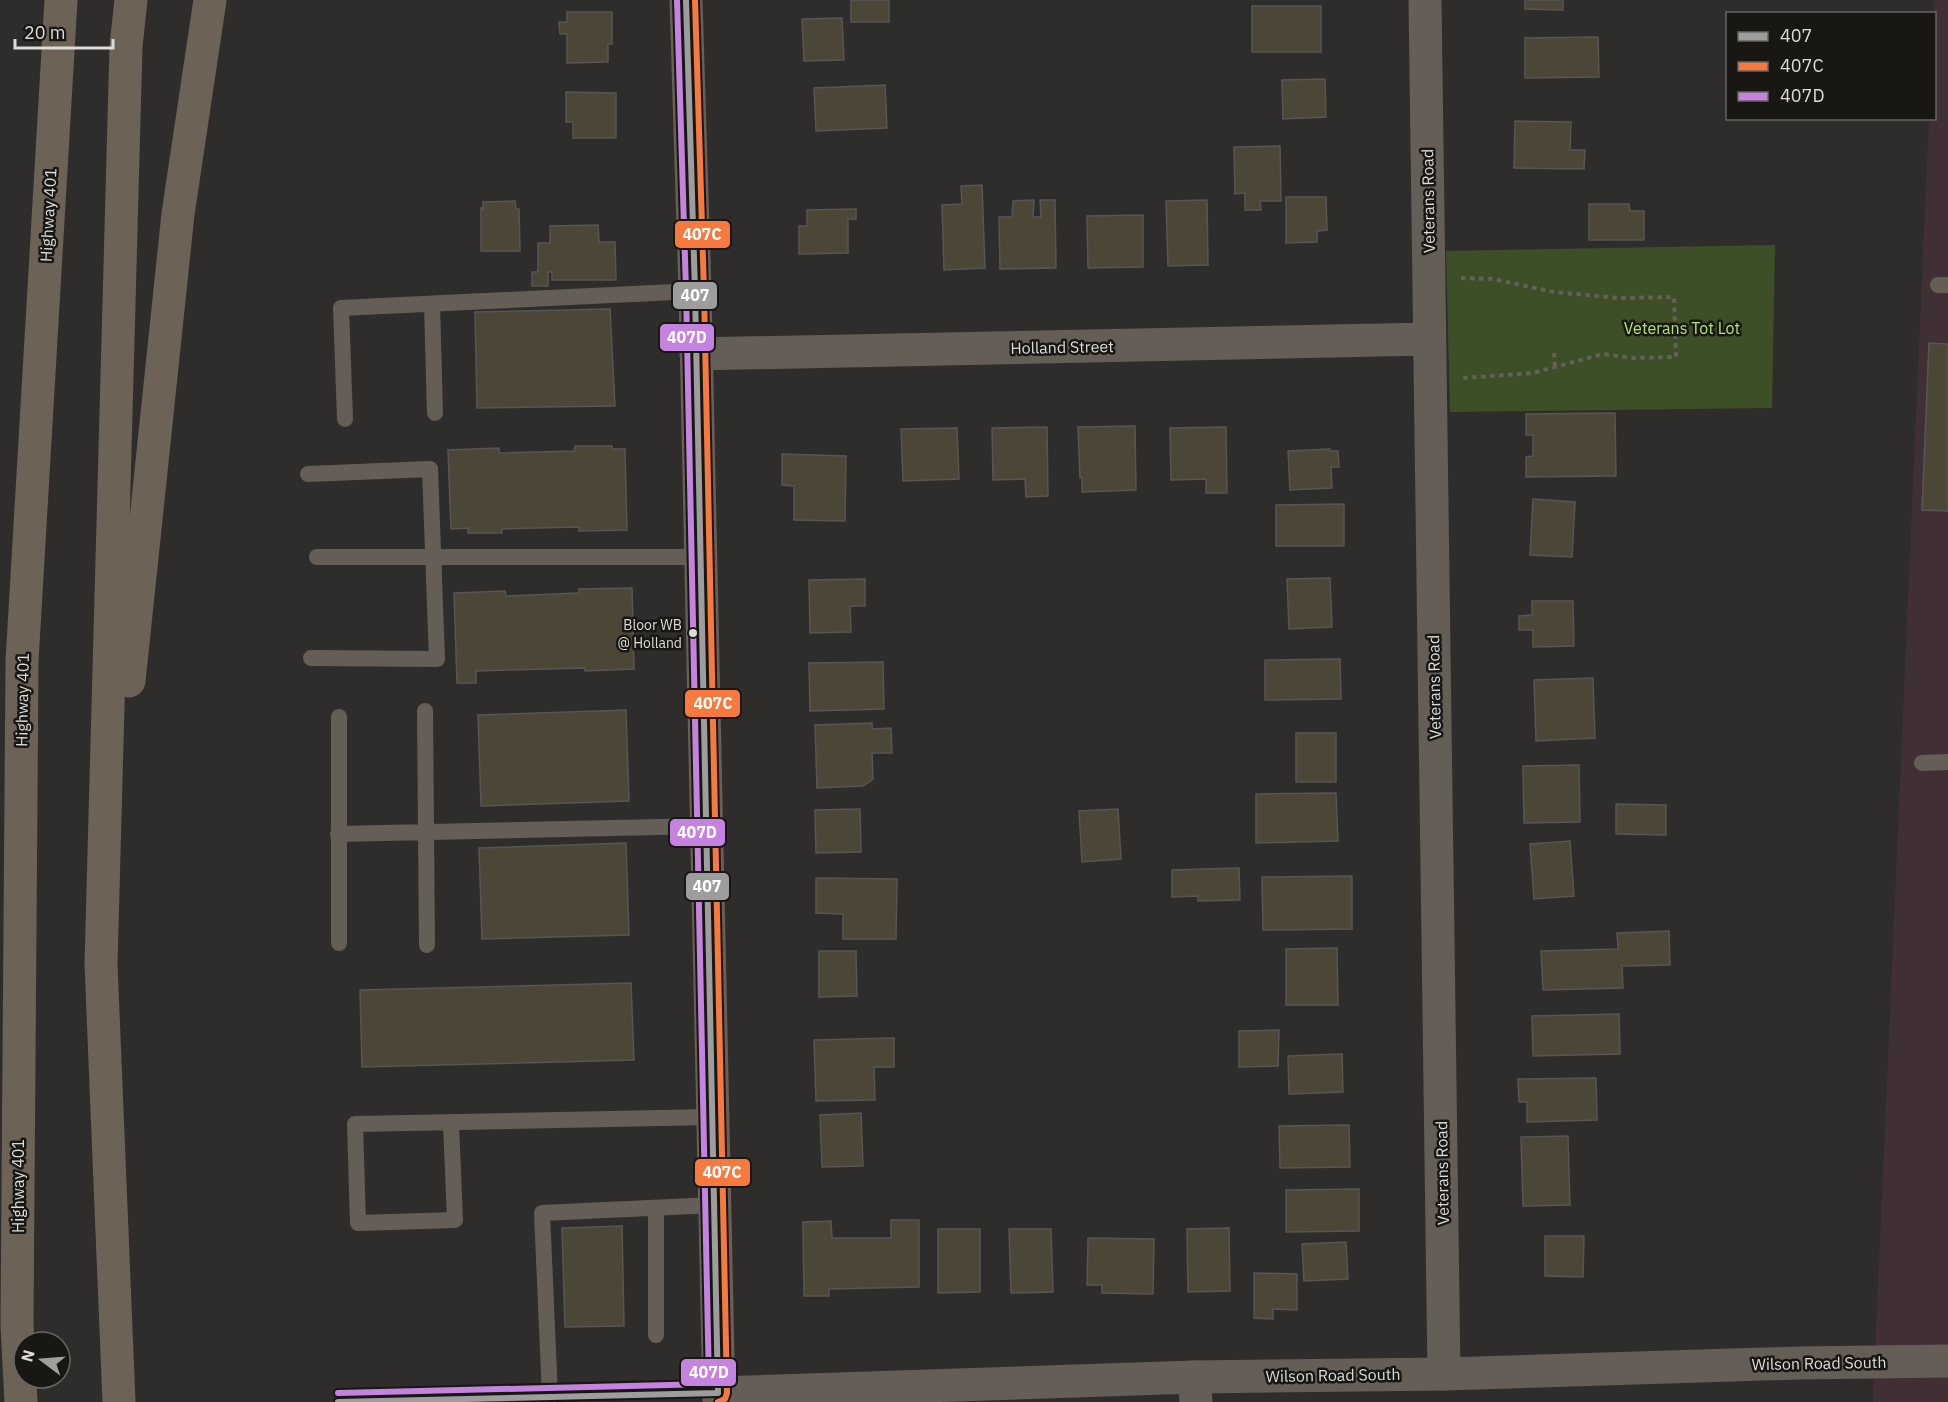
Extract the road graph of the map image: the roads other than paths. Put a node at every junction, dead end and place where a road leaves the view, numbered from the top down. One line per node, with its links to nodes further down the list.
1 (60, 0): 37 (highway, Highway 401)
2 (131, 0): 26 (highway)
3 (210, 0): 26 (highway)
4 (686, 0): 6 (main road)
5 (1425, 0): 8 (street, Veterans Road)
6 (695, 291): 7 (lane); 9 (main road)
7 (432, 304): 10 (lane); 11 (lane)
8 (1429, 339): 9 (street, Holland Street); 33 (street, Veterans Road)
9 (696, 354): 13 (main road)
10 (435, 413)
11 (345, 419)
12 (308, 474): 15 (lane)
13 (700, 556): 15 (lane); 21 (main road)
14 (317, 557): 15 (lane)
15 (432, 557): 16 (lane)
16 (311, 658)
17 (425, 711): 22 (lane)
18 (339, 717): 23 (lane)
19 (1948, 762): 20 (lane)
20 (1923, 763)
21 (705, 826): 22 (lane); 27 (main road)
22 (427, 832): 23 (lane); 25 (lane)
23 (338, 834): 24 (lane)
24 (339, 943)
25 (427, 945)
26 (101, 963): 38 (highway)
27 (712, 1117): 28 (lane); 29 (main road)
28 (452, 1123): 28 (lane)
29 (714, 1205): 30 (lane); 36 (main road)
30 (656, 1208): 31 (lane); 35 (lane)
31 (656, 1335)
32 (1948, 1361): 33 (street, Wilson Road South)
33 (1444, 1374): 34 (street, Wilson Road South)
34 (1195, 1389): 36 (street, Wilson Road South)
35 (550, 1397)
36 (718, 1397)
37 (21, 1402)
38 (119, 1402)

